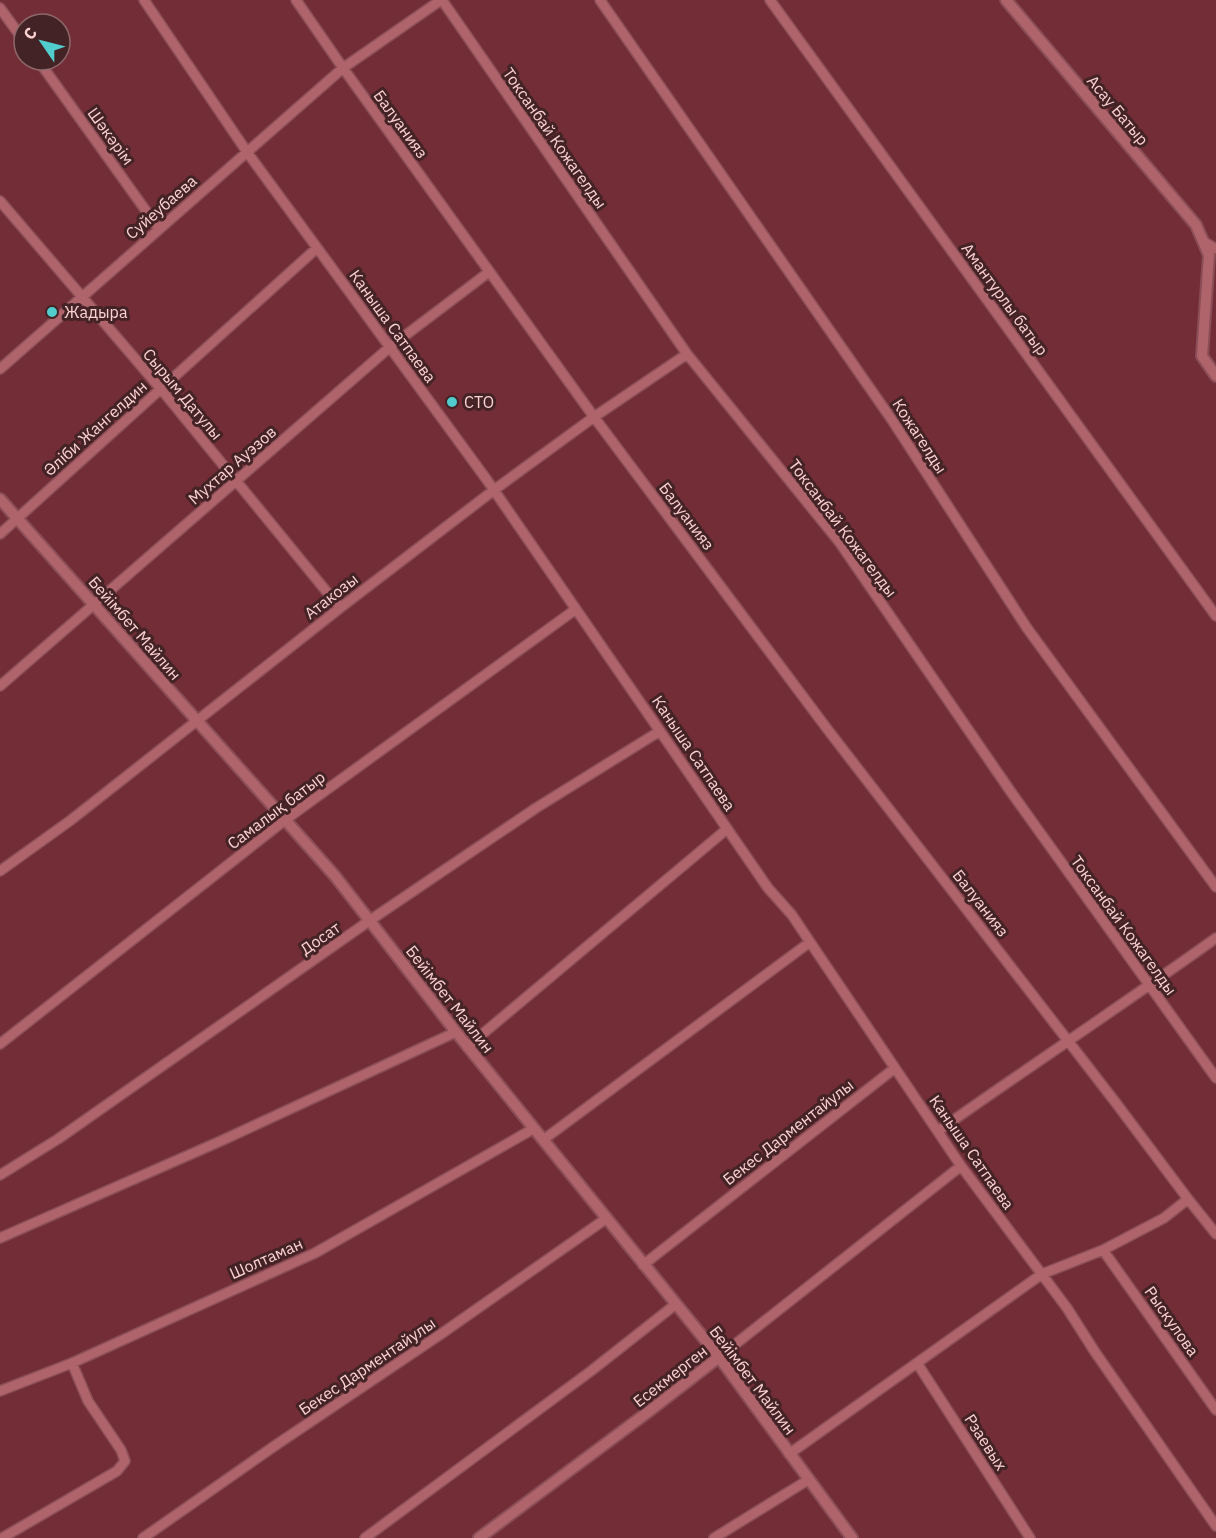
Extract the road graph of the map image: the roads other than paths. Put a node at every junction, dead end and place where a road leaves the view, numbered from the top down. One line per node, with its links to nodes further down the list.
1 (144, 0): 11 (street, Каныша Сатпаева)
2 (296, 0): 9 (street, Балуанияз)
3 (441, 0): 9 (street, Суйеубаева); 20 (street, Токсанбай Кожагелды)
4 (600, 0): 40 (street, Кожагелды)
5 (770, 0): 33 (street, Амантурлы батыр)
6 (1006, 0): 14 (street, Асау Батыр)
7 (0, 8): 8 (street)
8 (12, 24)
9 (343, 68): 11 (street, Суйеубаева); 17 (street, Балуанияз)
10 (47, 72): 13 (street, Шәкәрім)
11 (247, 152): 13 (street, Суйеубаева); 15 (street, Каныша Сатпаева)
12 (0, 201): 18 (street, Сырым Датулы)
13 (159, 229): 18 (street, Суйеубаева)
14 (1203, 241): 16 (street, Асау Батыр); 22 (street, Асау Батыр)
15 (317, 248): 19 (street, Каныша Сатпаева); 23 (street, Әліби Жангелдин)
16 (1216, 249)
17 (489, 272): 19 (street, Мухтар Ауэзов); 24 (street, Балуанияз)
18 (82, 297): 21 (street, Суйеубаева); 23 (street, Сырым Датулы)
19 (390, 347): 25 (street, Мухтар Ауэзов); 26 (street, Каныша Сатпаева)
20 (687, 354): 24 (street, Атакозы); 44 (street, Токсанбай Кожагелды)
21 (2, 362)
22 (1216, 376)
23 (161, 389): 25 (street, Сырым Датулы); 28 (street, Әліби Жангелдин)
24 (594, 417): 26 (street, Атакозы); 46 (street, Балуанияз)
25 (236, 482): 30 (street, Мухтар Ауэзов); 31 (street, Сырым Датулы)
26 (494, 490): 31 (street, Атакозы); 32 (street, Каныша Сатпаева)
27 (0, 499): 28 (street, Бейімбет Майлин)
28 (17, 518): 29 (street, Әліби Жангелдин); 30 (street, Бейімбет Майлин)
29 (0, 534)
30 (94, 605): 34 (street, Мухтар Ауэзов); 35 (street, Бейімбет Майлин)
31 (340, 608): 35 (street, Атакозы)
32 (576, 609): 36 (street, Каныша Сатпаева); 37 (street, Самалық батыр)
33 (1216, 615)
34 (0, 686)
35 (196, 720): 37 (street, Бейімбет Майлин); 39 (street, Атакозы)
36 (660, 731): 38 (street, Каныша Сатпаева); 41 (street, Досат)
37 (285, 820): 41 (street, Бейімбет Майлин); 47 (street, Самалық батыр)
38 (727, 829): 43 (street, Каныша Сатпаева); 48 (street)
39 (0, 871)
40 (1216, 887)
41 (369, 921): 45 (street, Бейімбет Майлин); 55 (street, Досат)
42 (1216, 938): 44 (street)
43 (810, 942): 49 (street, Каныша Сатпаева); 53 (street)
44 (1149, 986): 46 (street); 50 (street, Токсанбай Кожагелды)
45 (456, 1032): 48 (street, Бейімбет Майлин); 59 (street)
46 (1068, 1040): 52 (street); 56 (street, Балуанияз)
47 (0, 1044)
48 (467, 1047): 51 (street, Бейімбет Майлин)
49 (895, 1068): 52 (street, Каныша Сатпаева); 61 (street, Бекес Дарментайулы)
50 (1216, 1078)
51 (533, 1129): 53 (street, Бейімбет Майлин); 65 (street, Шолтаман)
52 (938, 1131): 54 (street, Каныша Сатпаева)
53 (543, 1140): 57 (street, Бейімбет Майлин)
54 (961, 1166): 62 (street, Каныша Сатпаева); 64 (street, Eсекмерген)
55 (0, 1175)
56 (1188, 1199): 58 (street); 60 (street)
57 (607, 1218): 61 (street, Бейімбет Майлин); 74 (street, Бекес Дарментайулы)
58 (1216, 1234)
59 (0, 1238)
60 (1103, 1250): 62 (street); 68 (street, Рыскулова)
61 (643, 1265): 63 (street, Бейімбет Майлин)
62 (1042, 1274): 66 (street); 71 (street, Каныша Сатпаева)
63 (676, 1304): 64 (street, Бейімбет Майлин); 75 (street)
64 (718, 1357): 69 (street, Бейімбет Майлин); 76 (street, Eсекмерген)
65 (72, 1363): 67 (street, Шолтаман); 73 (street)
66 (916, 1363): 69 (street); 78 (street, Рзаевых)
67 (0, 1391)
68 (1216, 1410)
69 (789, 1454): 70 (street, Бейімбет Майлин)
70 (808, 1480): 72 (street); 77 (street, Бейімбет Майлин)
71 (1216, 1526)
72 (717, 1537)
73 (2, 1538)
74 (143, 1538)
75 (366, 1538)
76 (479, 1538)
77 (852, 1538)
78 (1030, 1538)

